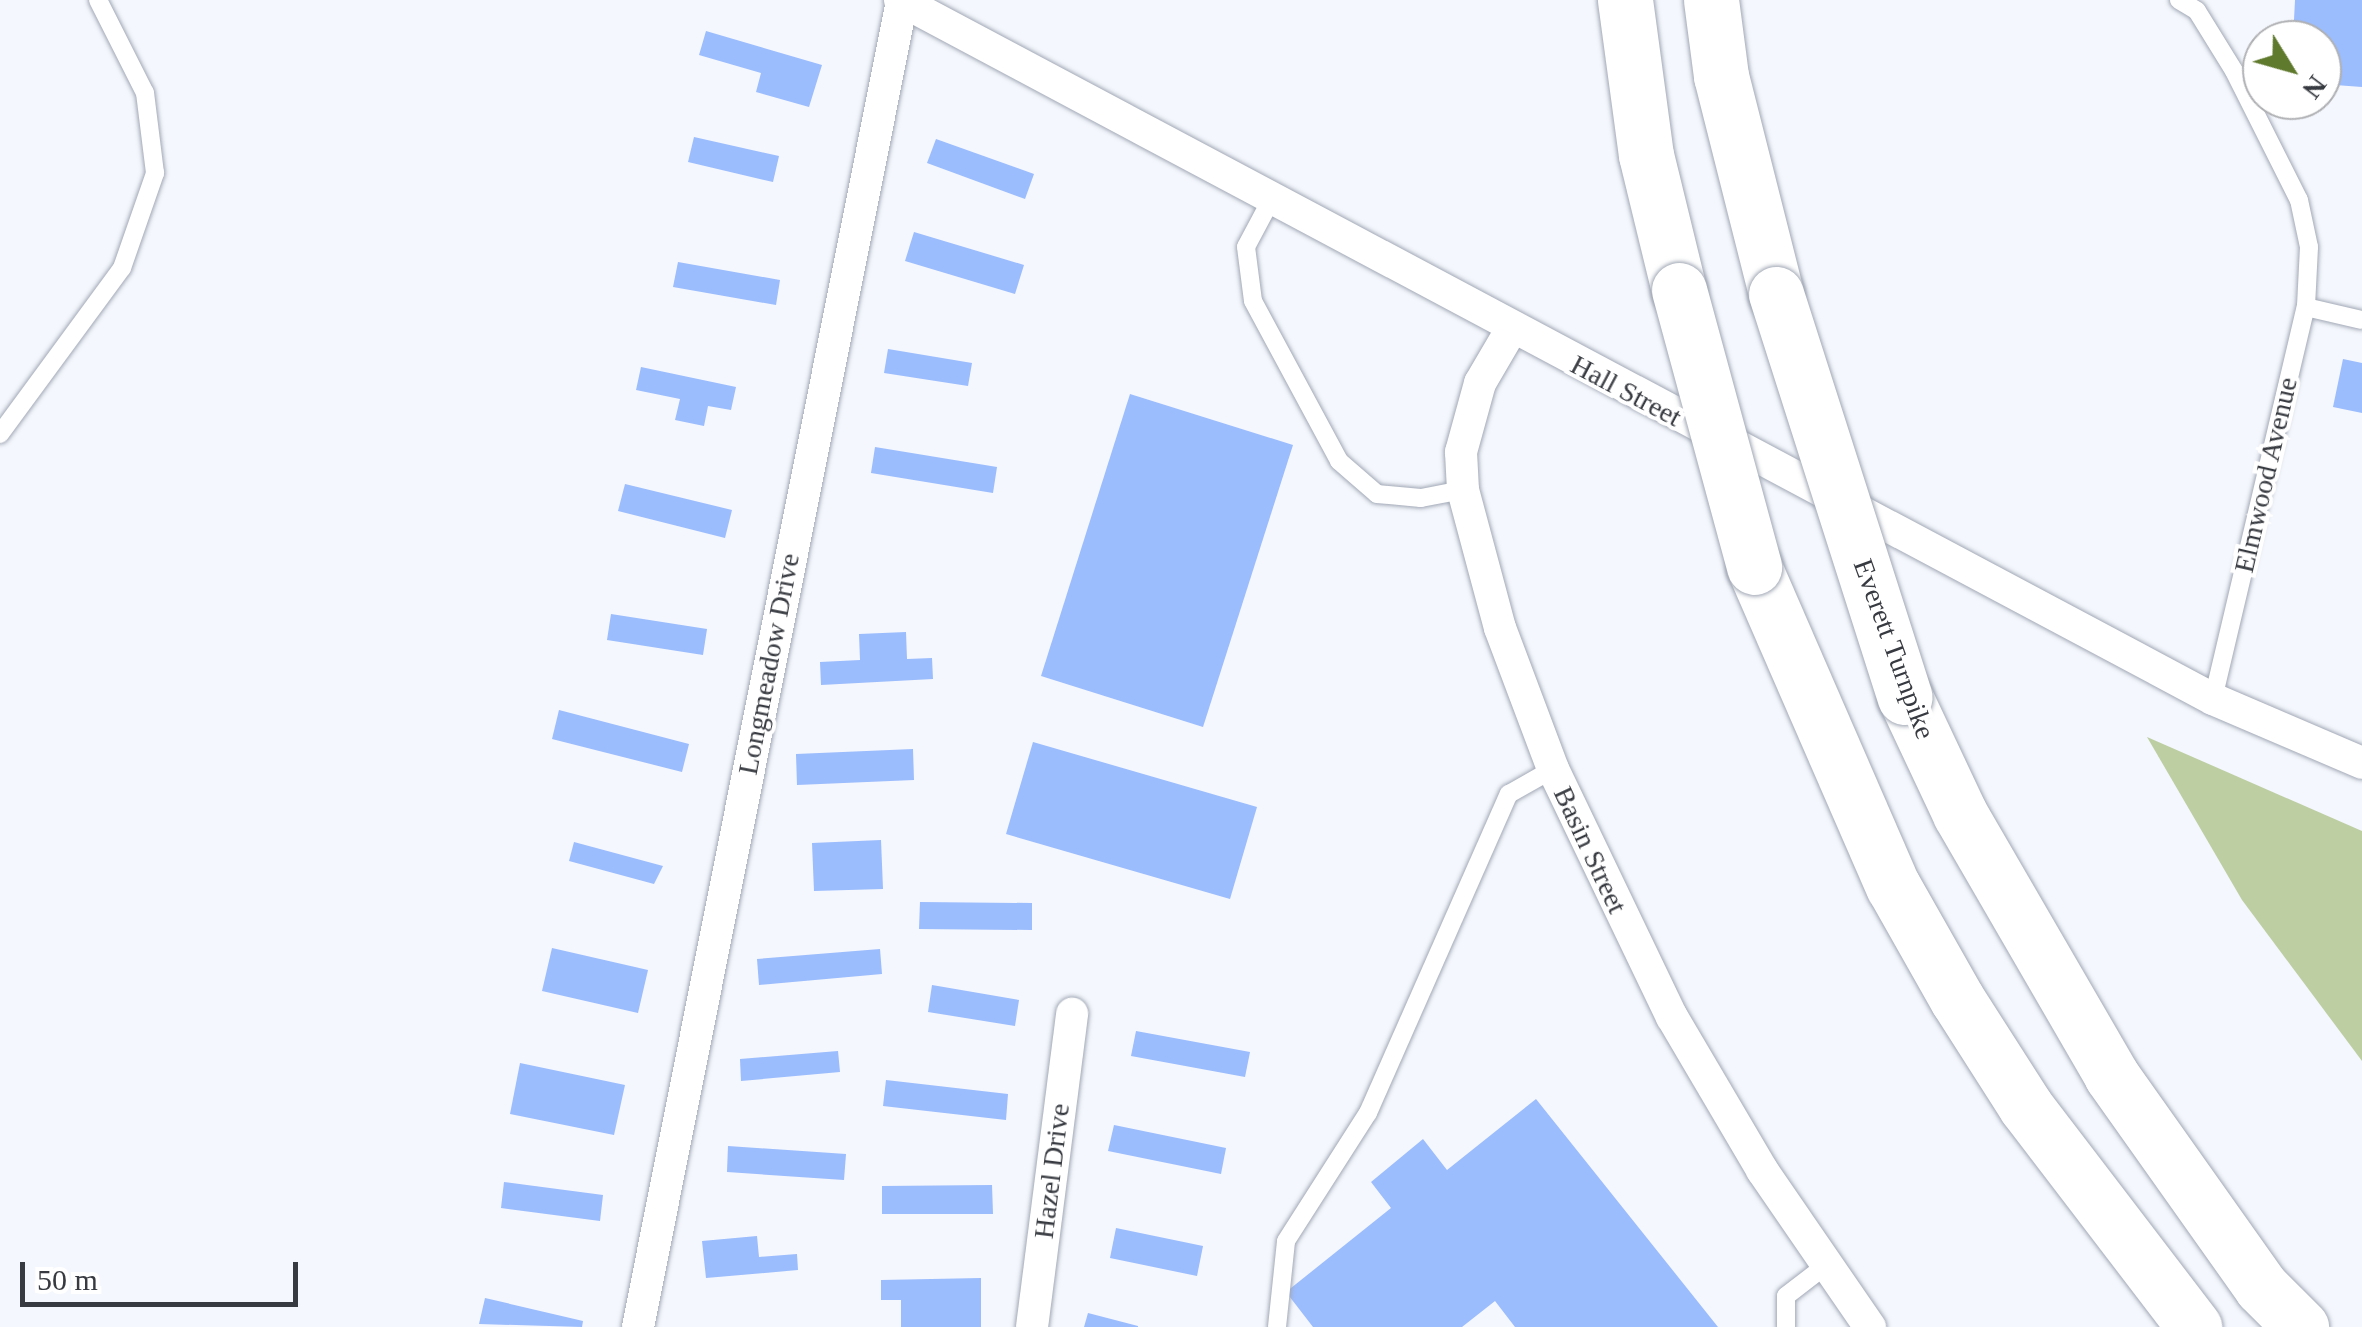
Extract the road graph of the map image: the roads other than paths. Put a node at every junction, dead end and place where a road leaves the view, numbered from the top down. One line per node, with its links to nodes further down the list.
1 (98, 0): 10 (lane)
2 (901, 0): 6 (street, Hall Street); 18 (street, Longmeadow Drive)
3 (1625, 0): 23 (highway, bridge)
4 (1711, 0): 17 (highway, Everett Turnpike, bridge)
5 (2180, 0): 7 (lane, Elmwood Avenue)
6 (1272, 198): 9 (street, Hall Street); 11 (lane)
7 (2306, 307): 8 (lane); 12 (lane, Elmwood Avenue)
8 (2362, 320)
9 (1511, 330): 11 (street, Basin Street); 12 (street, Hall Street)
10 (0, 434)
11 (1462, 490): 14 (street, Basin Street)
12 (2213, 698): 13 (street, Hall Street)
13 (2362, 763)
14 (1553, 770): 16 (street, Basin Street); 20 (lane)
15 (1072, 1014): 19 (street, Hazel Drive)
16 (1825, 1266): 21 (lane); 22 (street, Basin Street)
17 (2261, 1286): 24 (highway, Everett Turnpike); 25 (highway)
18 (638, 1327)
19 (1032, 1327)
20 (1277, 1327)
21 (1786, 1327)
22 (1870, 1327)
23 (2194, 1327)
24 (2300, 1327)
25 (2314, 1327)

